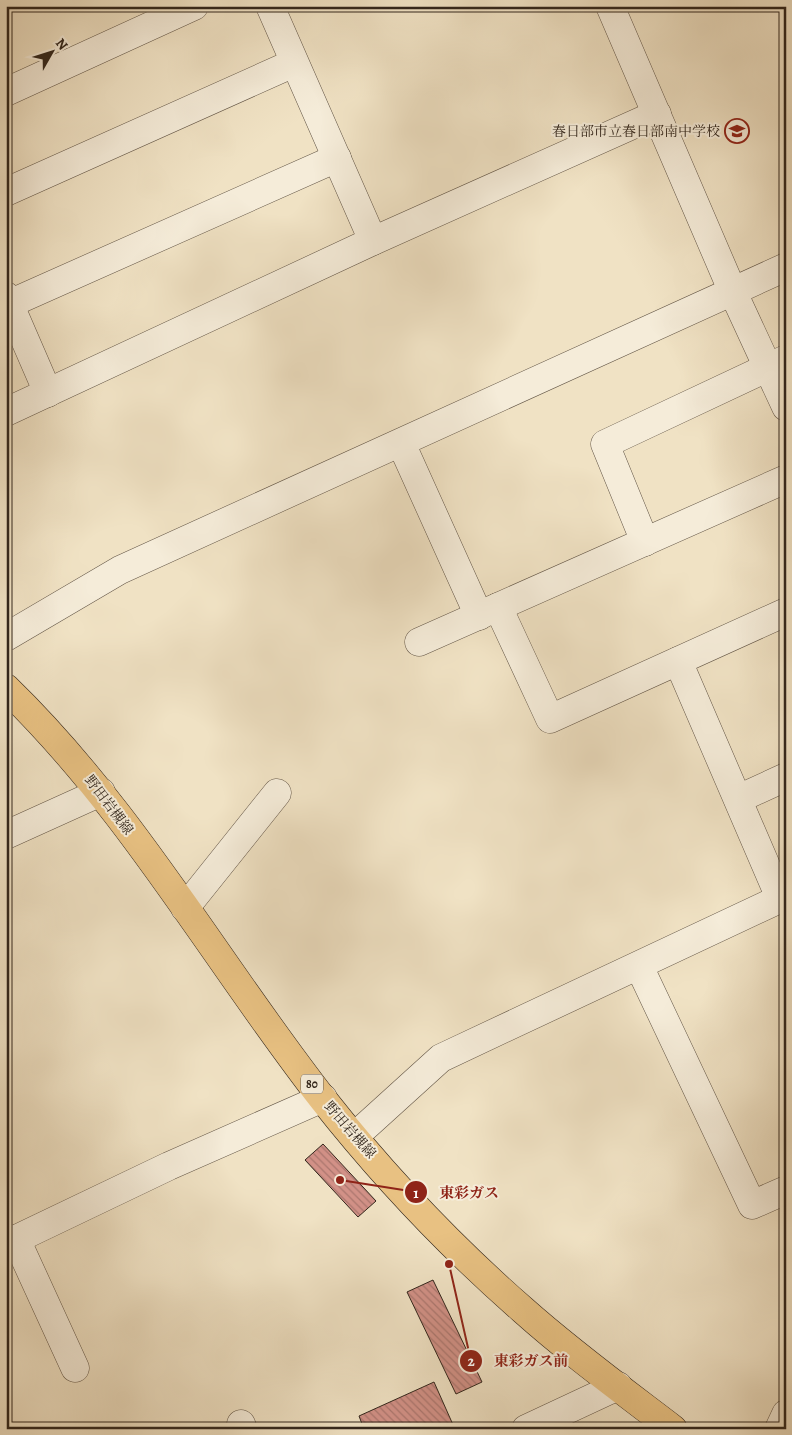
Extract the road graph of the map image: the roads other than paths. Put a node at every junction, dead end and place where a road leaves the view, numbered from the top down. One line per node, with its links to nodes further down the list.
1 (194, 6): 5 (street)
2 (270, 6): 4 (street)
3 (610, 6): 6 (street)
4 (294, 63): 7 (street); 8 (street)
5 (6, 92)
6 (657, 114): 9 (street); 11 (street)
7 (336, 158): 9 (street); 12 (street)
8 (6, 192)
9 (373, 241): 14 (street)
10 (786, 267): 11 (street)
11 (732, 290): 13 (street); 17 (street)
12 (8, 300): 14 (street)
13 (777, 363): 15 (street); 19 (street)
14 (48, 393): 16 (street)
15 (786, 407)
16 (6, 412)
17 (400, 443): 20 (street); 22 (street)
18 (786, 479): 19 (street)
19 (645, 542): 20 (street)
20 (488, 612): 23 (street); 24 (street)
21 (786, 612): 24 (street)
22 (6, 637)
23 (419, 642)
24 (678, 661): 29 (street)
25 (6, 688): 27 (main road, 野田岩槻線 / 80)
26 (786, 777): 29 (street)
27 (101, 792): 30 (street); 32 (main road, 野田岩槻線 / 80)
28 (276, 792): 32 (street)
29 (738, 799): 31 (street)
30 (6, 835)
31 (783, 897): 33 (street)
32 (185, 908): 34 (main road, 野田岩槻線 / 80)
33 (639, 966): 35 (street); 36 (street)
34 (323, 1098): 35 (main road, 野田岩槻線 / 80); 37 (street)
35 (355, 1136): 39 (main road, 野田岩槻線 / 80)
36 (786, 1190)
37 (11, 1242): 38 (street)
38 (75, 1368)
39 (618, 1386): 41 (street); 42 (main road, 野田岩槻線 / 80)
40 (786, 1414): 43 (street)
41 (526, 1429)
42 (673, 1429)
43 (779, 1429)

